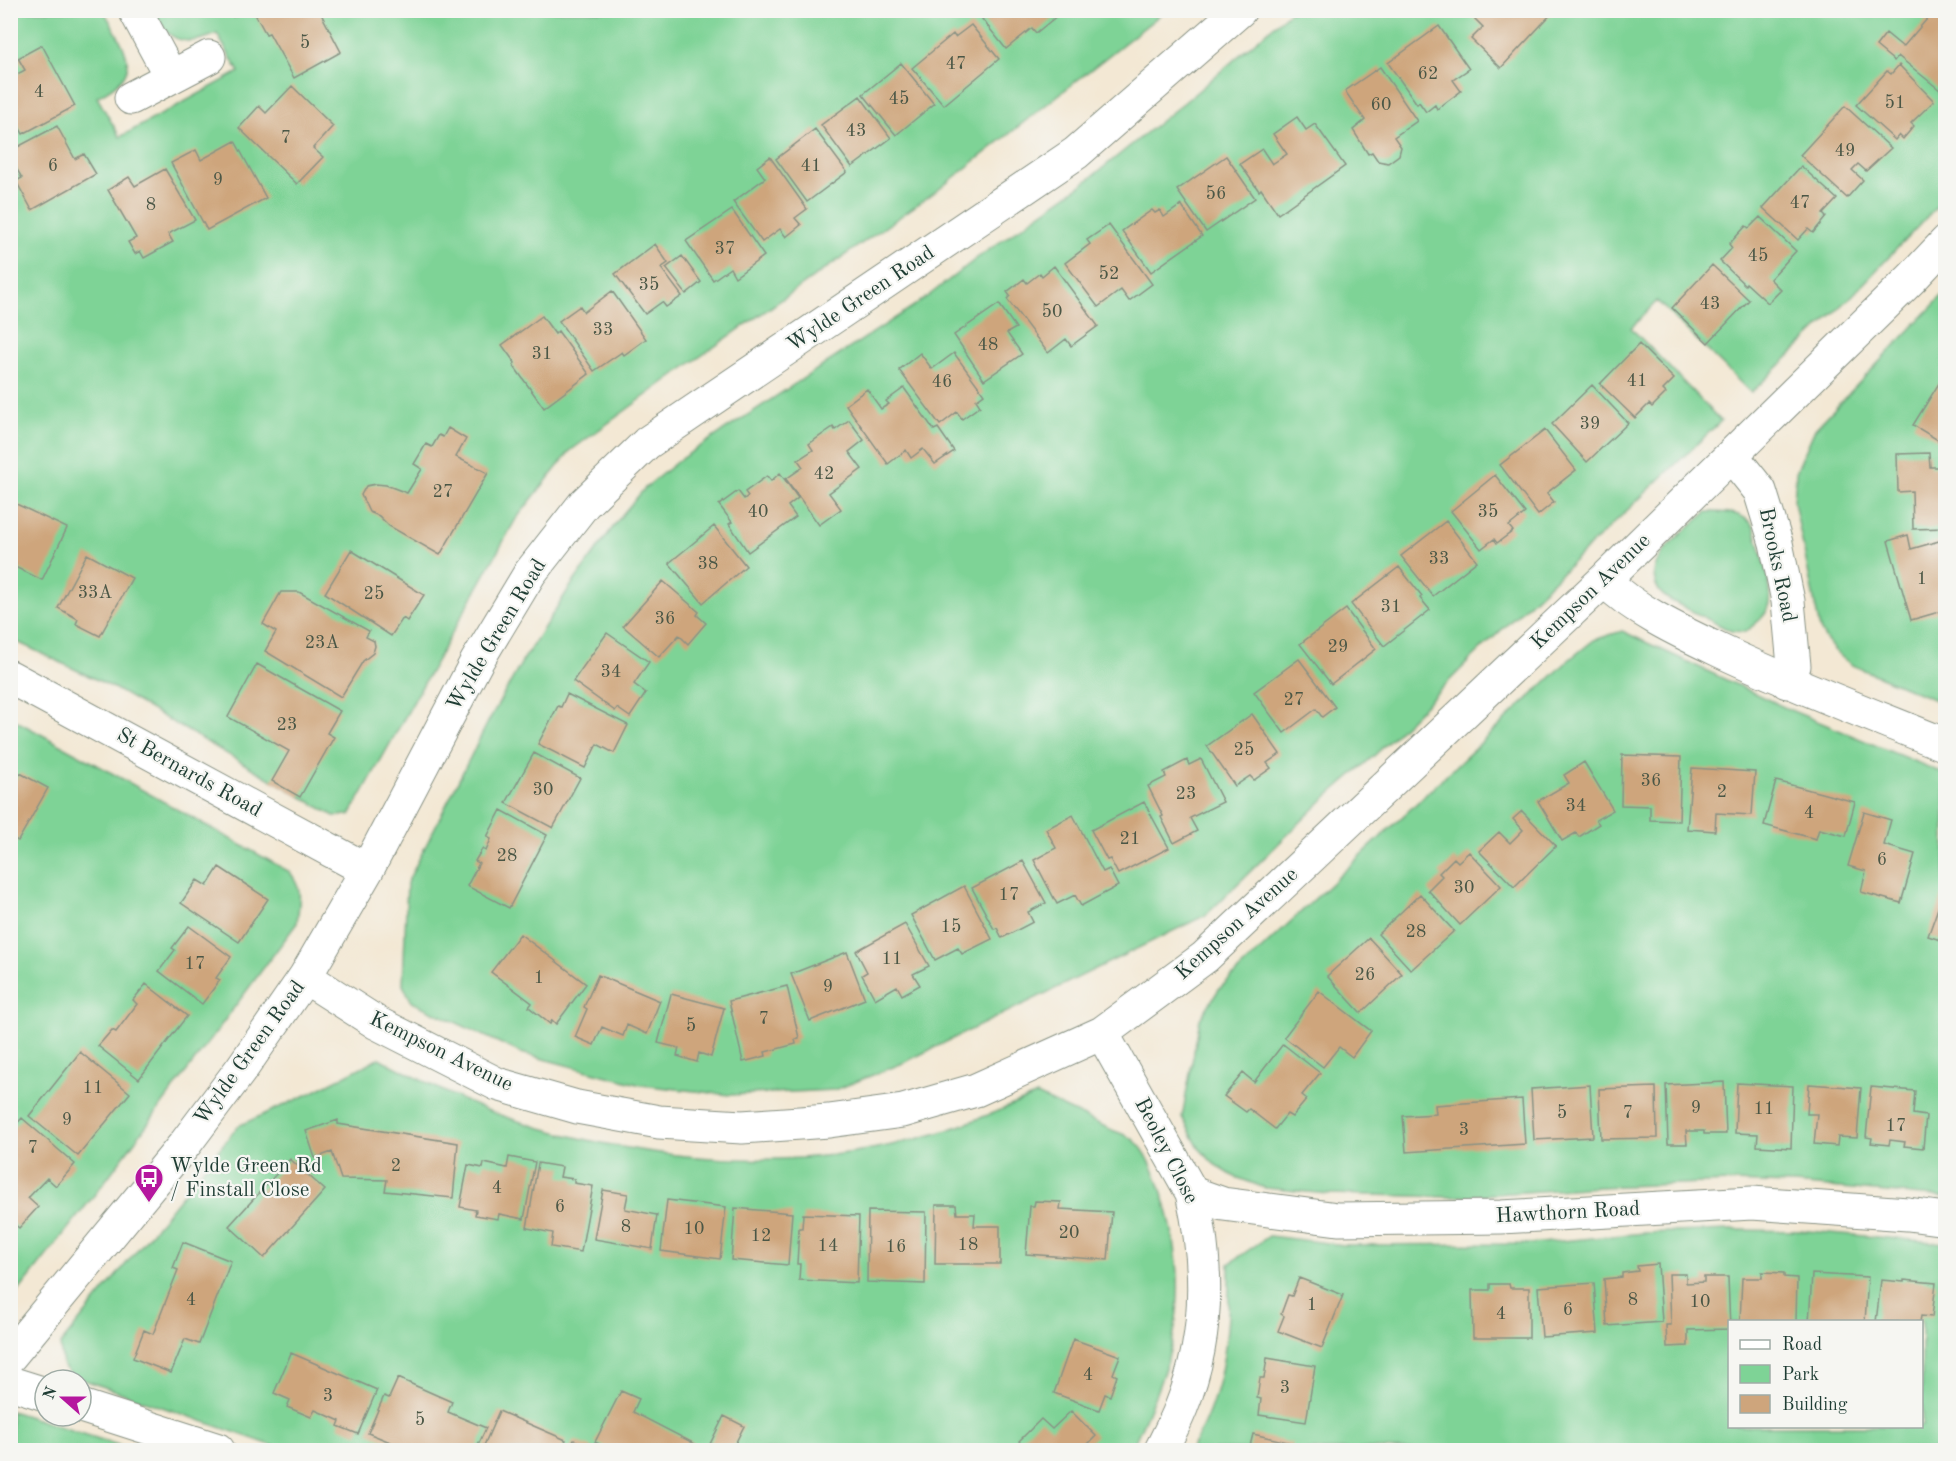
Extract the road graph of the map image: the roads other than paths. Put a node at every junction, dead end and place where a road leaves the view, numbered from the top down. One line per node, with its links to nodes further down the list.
1 (135, 10): 4 (street)
2 (1240, 10): 12 (street, Wylde Green Road)
3 (209, 57): 4 (street)
4 (171, 77): 5 (street)
5 (131, 98)
6 (1946, 242): 7 (street, Kempson Avenue)
7 (1732, 456): 8 (street, Kempson Avenue); 10 (street, Brooks Road)
8 (1604, 580): 10 (street); 14 (street, Kempson Avenue)
9 (10, 677): 12 (street, St Bernards Road)
10 (1787, 682): 11 (street)
11 (1946, 745)
12 (367, 870): 13 (street, Wylde Green Road)
13 (305, 977): 14 (street, Kempson Avenue); 17 (street, Wylde Green Road)
14 (1102, 1032): 15 (street, Beoley Close)
15 (1192, 1193): 16 (street, Hawthorn Road); 22 (street, Beoley Close)
16 (1946, 1219)
17 (10, 1356)
18 (10, 1383): 19 (street)
19 (33, 1390)
20 (93, 1410): 21 (street)
21 (218, 1450)
22 (1161, 1450)

